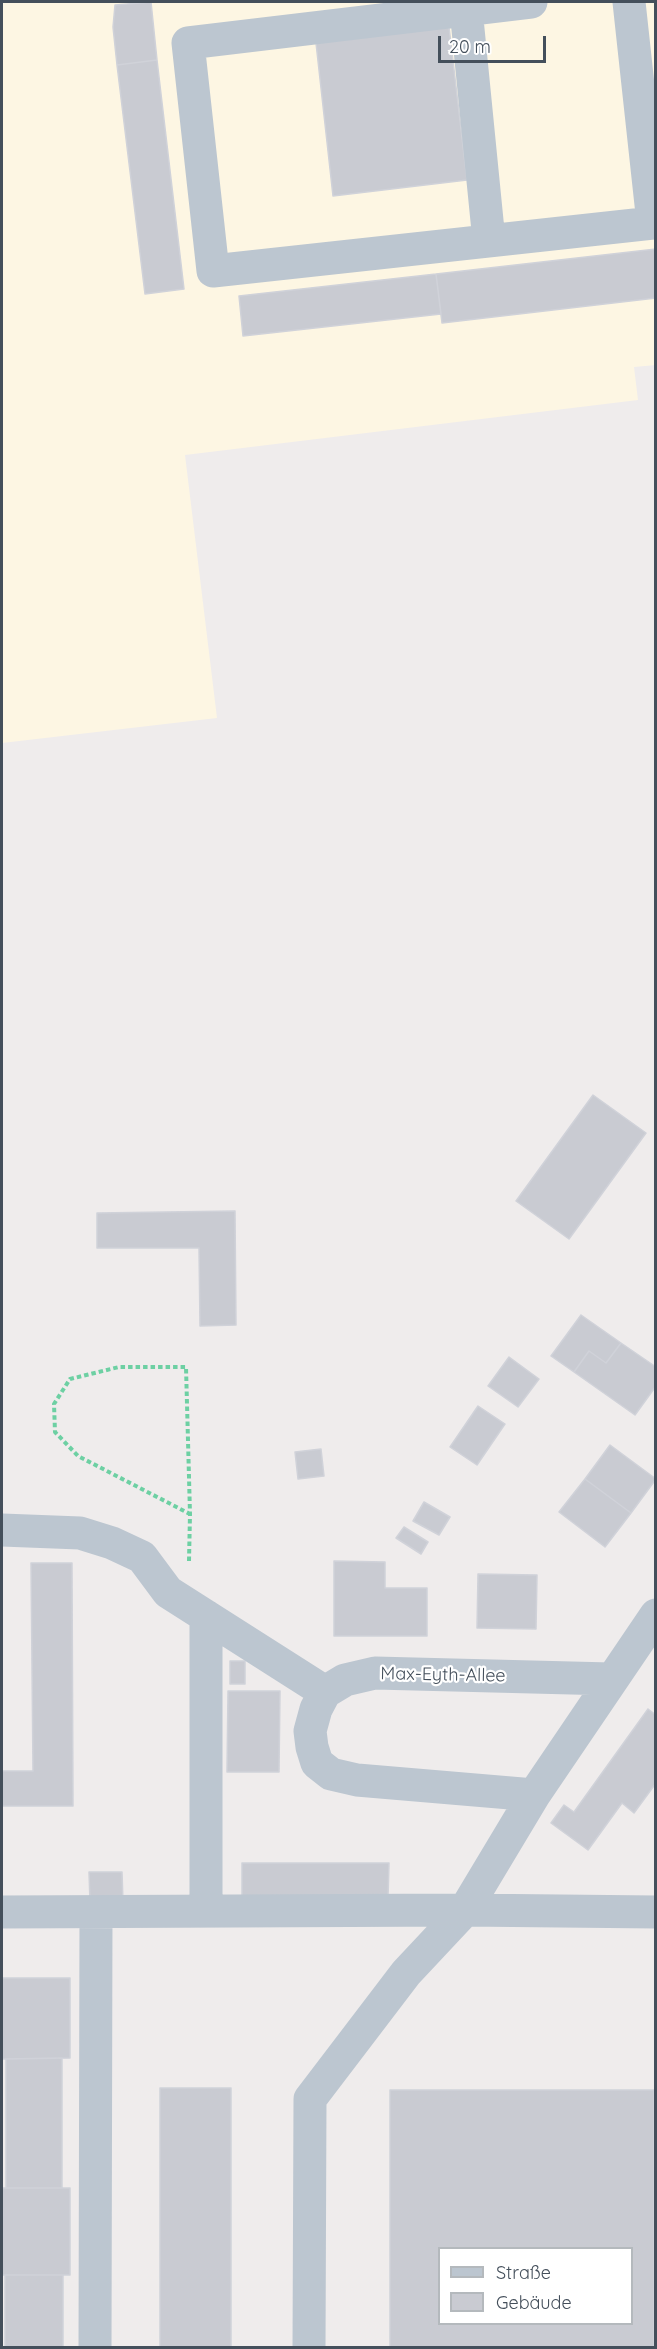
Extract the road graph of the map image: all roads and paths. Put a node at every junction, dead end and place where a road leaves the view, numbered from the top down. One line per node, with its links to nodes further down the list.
1 (531, 2): 4 (street)
2 (629, 2): 5 (street)
3 (400, 9): 4 (street); 5 (street)
4 (466, 9): 5 (street)
5 (489, 241)
6 (190, 1514): 6 (path); 8 (path)
7 (2, 1530): 8 (street)
8 (198, 1611): 11 (street); 14 (street)
9 (656, 1615): 10 (street)
10 (611, 1678): 11 (street, Max-Eyth-Allee); 12 (street)
11 (325, 1692): 12 (street)
12 (534, 1795): 13 (street)
13 (465, 1910): 14 (street); 17 (street); 19 (street)
14 (206, 1911): 16 (street)
15 (2, 1912): 16 (street)
16 (96, 1912): 18 (street)
17 (656, 1912)
18 (95, 2348)
19 (309, 2348)

